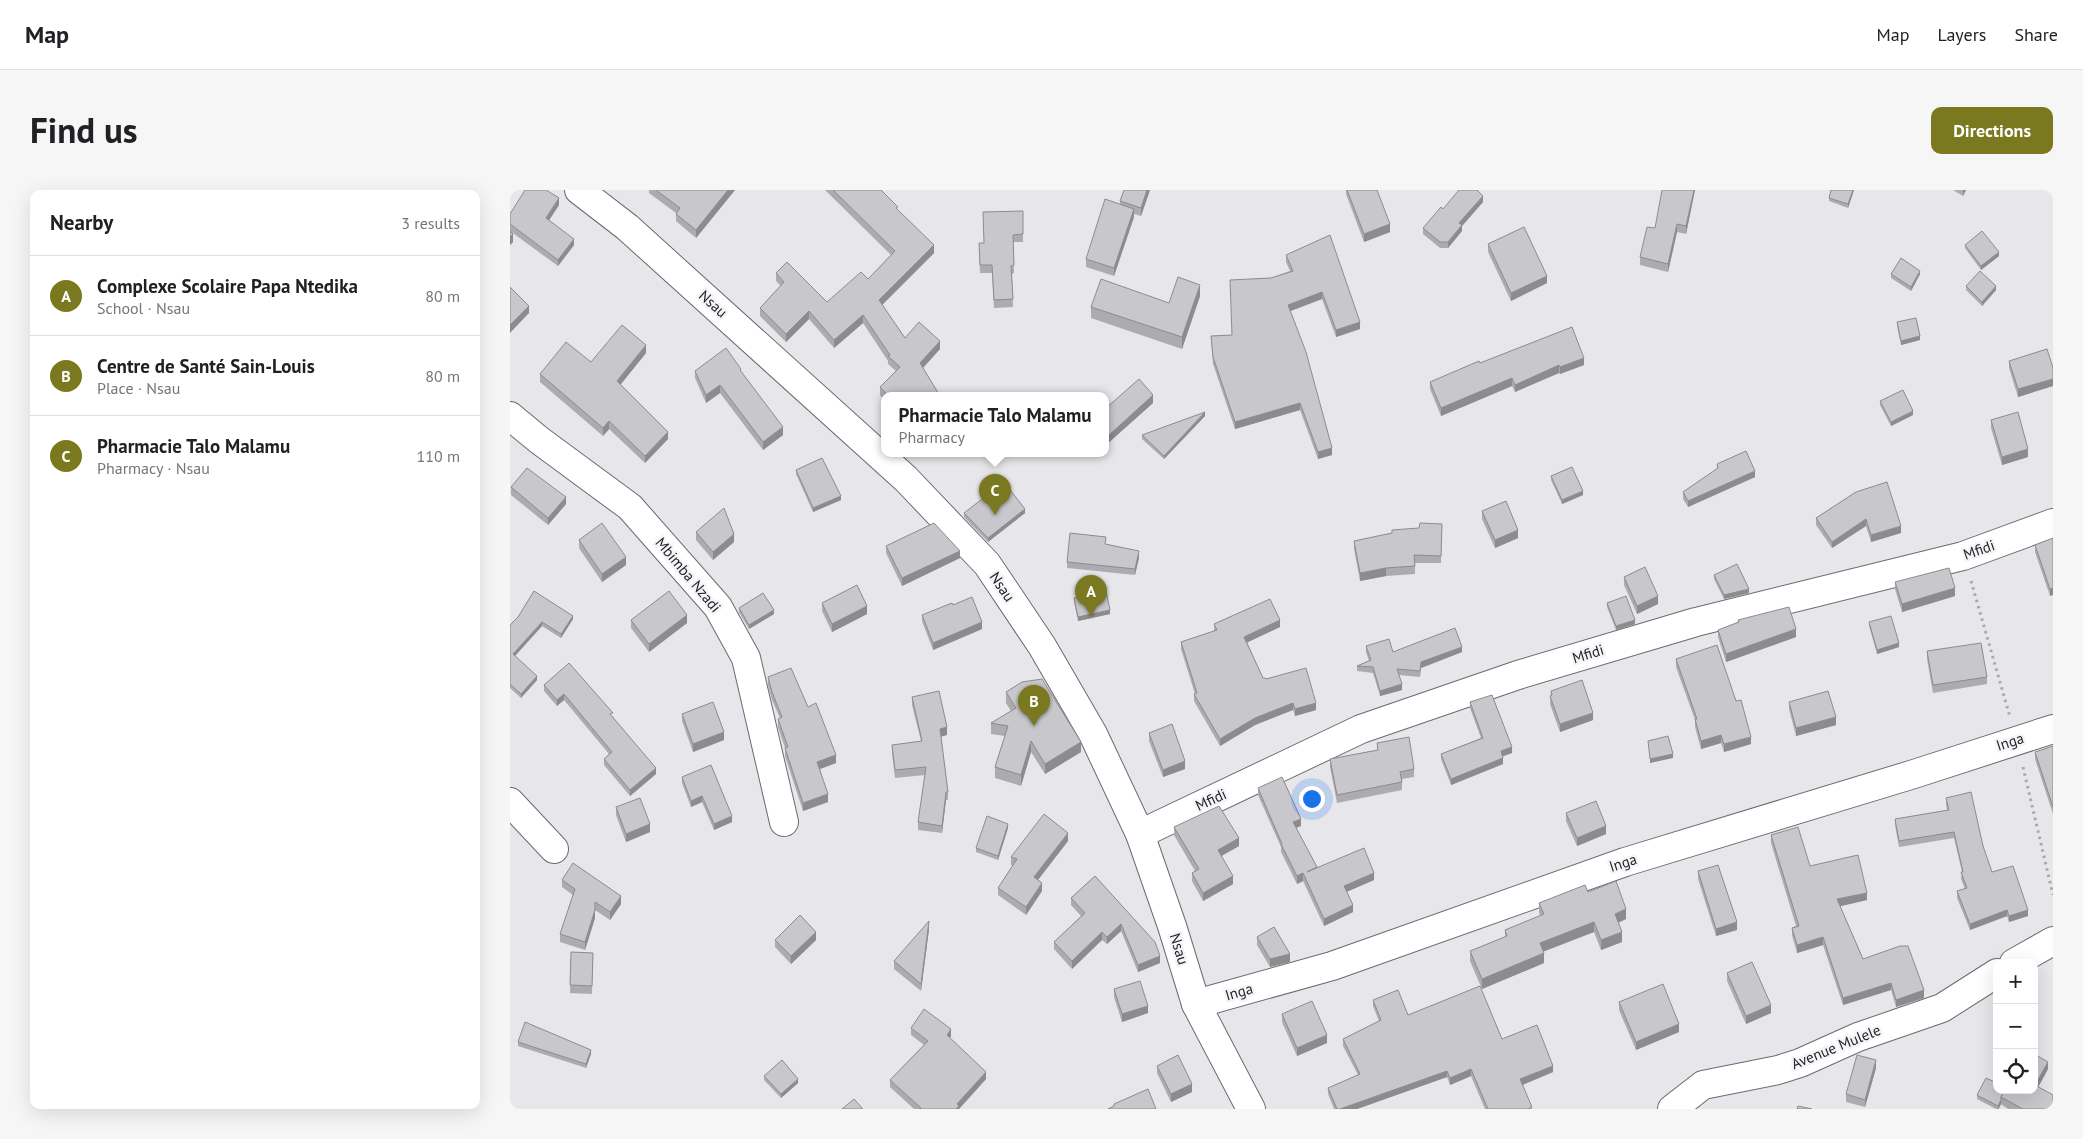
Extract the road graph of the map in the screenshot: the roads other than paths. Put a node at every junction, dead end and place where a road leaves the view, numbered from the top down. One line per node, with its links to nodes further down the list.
1 (579, 190): 3 (street, Nsau)
2 (510, 416): 8 (street, Mbimba Nzadi)
3 (881, 456)
4 (882, 457): 9 (street, Nsau)
5 (2053, 523): 9 (street, Mfidi)
6 (2053, 729): 14 (street, Inga)
7 (510, 802): 10 (street)
8 (784, 822)
9 (1140, 834): 14 (street, Nsau)
10 (554, 849)
11 (2053, 942): 12 (street)
12 (2021, 959)
13 (1993, 976): 16 (street, Avenue Mulele)
14 (1196, 1004): 15 (street, Nsau)
15 (1251, 1109)
16 (1672, 1109)

